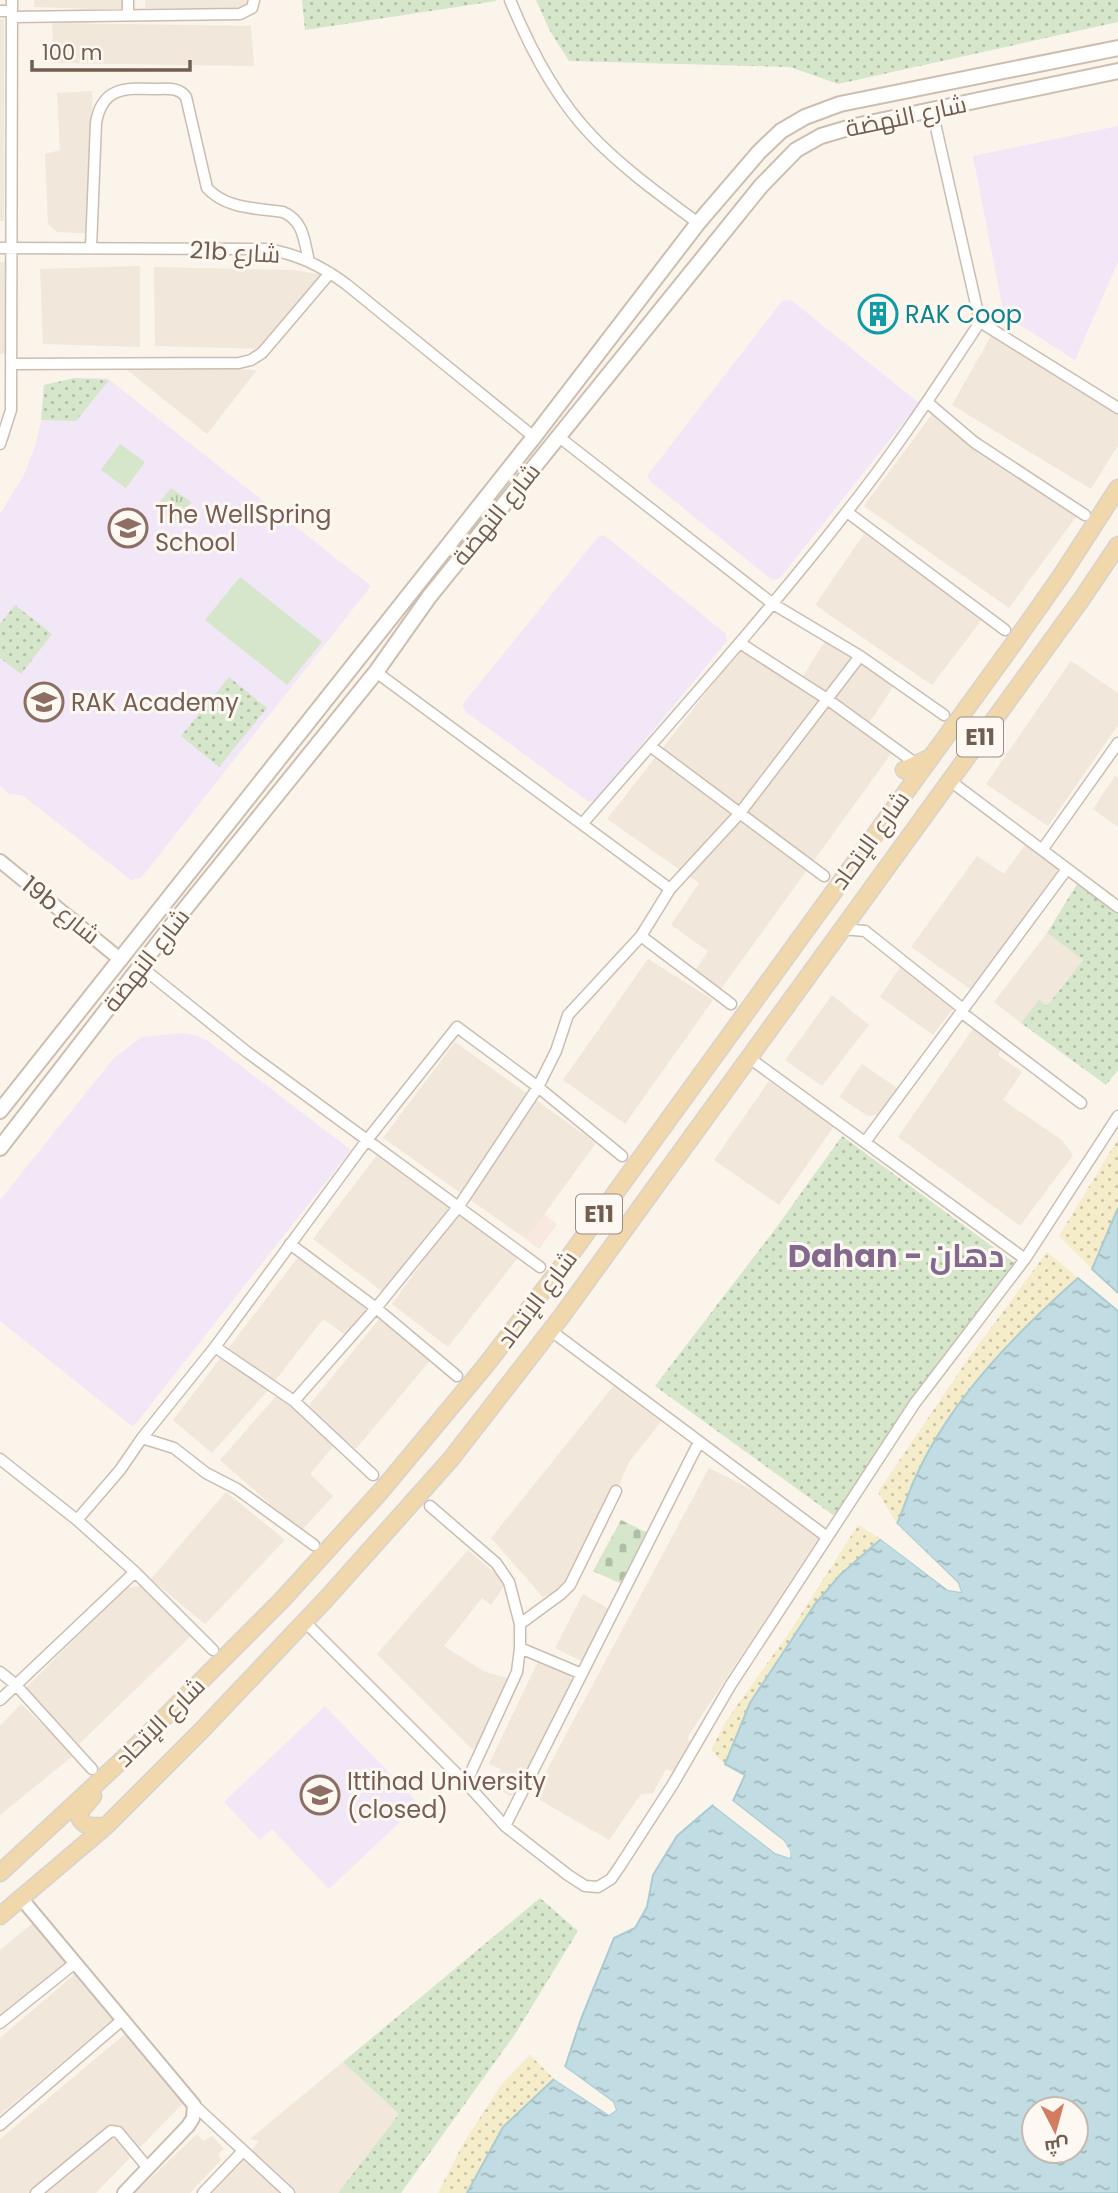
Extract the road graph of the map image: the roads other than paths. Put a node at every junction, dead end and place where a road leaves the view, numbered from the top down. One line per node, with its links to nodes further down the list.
1 (128, 0): 6 (street)
2 (254, 0): 6 (street)
3 (510, 0): 10 (street)
4 (12, 10): 5 (street); 6 (street); 11 (street)
5 (0, 11)
6 (128, 15)
7 (1118, 48): 10 (main road, شارع النهضة)
8 (1118, 71): 9 (main road, شارع النهضة)
9 (932, 110): 15 (street); 20 (main road, شارع النهضة)
10 (698, 223): 19 (main road, شارع النهضة)
11 (5, 248): 12 (street, 21b شارع); 16 (street)
12 (91, 248): 13 (street, 21b شارع); 13 (street)
13 (309, 261): 14 (street, 21b شارع)
14 (330, 273): 16 (street); 19 (street, 21b شارع)
15 (980, 322): 17 (street); 18 (street)
16 (11, 364): 21 (street)
17 (927, 402): 23 (street); 24 (street)
18 (1118, 408)
19 (534, 437): 26 (main road, شارع النهضة)
20 (559, 437): 27 (main road, شارع النهضة); 28 (street)
21 (0, 444)
22 (1118, 488): 34 (main road, شارع الإتحاد / E11)
23 (847, 512): 28 (street); 29 (street)
24 (1085, 515)
25 (1118, 545): 36 (main road, شارع الإتحاد / E11)
26 (446, 549): 27 (main road); 54 (main road, شارع النهضة)
27 (429, 597): 32 (main road, شارع النهضة)
28 (773, 604): 30 (street); 31 (street)
29 (1005, 630)
30 (740, 643): 33 (street); 38 (street)
31 (860, 656): 33 (street); 35 (street)
32 (376, 671): 43 (street); 55 (main road, شارع النهضة)
33 (827, 699): 40 (street); 42 (street)
34 (967, 706): 36 (main road); 39 (main road, شارع الإتحاد / E11)
35 (944, 715)
36 (984, 731): 41 (main road, شارع الإتحاد / E11)
37 (1118, 743): 44 (street)
38 (650, 746): 42 (street); 43 (street)
39 (931, 757): 40 (main road); 94 (main road, شارع الإتحاد / E11)
40 (908, 765)
41 (948, 780): 44 (street); 52 (main road, شارع الإتحاد / E11)
42 (740, 813): 48 (street); 49 (street)
43 (583, 824): 49 (street)
44 (1042, 850): 47 (street)
45 (0, 853): 51 (street)
46 (0, 861): 51 (street, 19b شارع)
47 (1067, 869): 50 (street); 57 (street)
48 (824, 876)
49 (670, 889): 53 (street)
50 (1118, 907)
51 (77, 922): 54 (street, 19b شارع)
52 (842, 929): 57 (street); 58 (main road, شارع الإتحاد / E11)
53 (641, 936): 56 (street); 59 (street)
54 (121, 960): 61 (main road, شارع النهضة)
55 (140, 967): 63 (street); 65 (main road, شارع النهضة)
56 (731, 1004)
57 (962, 1011): 60 (street); 64 (street)
58 (748, 1056): 64 (street); 72 (main road, شارع الإتحاد / E11)
59 (538, 1087): 63 (street); 66 (street); 67 (street)
60 (1081, 1103)
61 (0, 1111)
62 (1118, 1116): 69 (street)
63 (367, 1140): 67 (street); 68 (street)
64 (866, 1142): 69 (street)
65 (0, 1148)
66 (622, 1156)
67 (459, 1206): 70 (street); 71 (street)
68 (290, 1244): 71 (street); 73 (street)
69 (1026, 1259): 83 (street)
70 (540, 1267)
71 (376, 1308): 74 (street); 75 (street)
72 (550, 1330): 77 (street); 86 (main road, شارع الإتحاد / E11)
73 (215, 1347): 75 (street); 76 (street)
74 (457, 1376)
75 (294, 1401): 79 (street)
76 (142, 1438): 82 (street); 84 (street)
77 (699, 1442): 83 (street); 91 (street)
78 (0, 1459): 82 (street)
79 (373, 1475)
80 (616, 1491): 87 (street)
81 (430, 1506): 87 (street)
82 (77, 1520): 85 (street)
83 (827, 1538): 98 (street)
84 (314, 1545)
85 (135, 1572): 89 (street); 92 (street)
86 (305, 1622): 96 (street); 97 (main road, شارع الإتحاد / E11)
87 (520, 1624): 88 (street)
88 (520, 1648): 91 (street); 96 (street)
89 (212, 1650)
90 (0, 1672): 92 (street)
91 (582, 1674): 98 (street)
92 (15, 1684): 93 (street); 95 (street)
93 (0, 1700)
94 (123, 1759): 97 (main road); 99 (main road, شارع الإتحاد / E11)
95 (92, 1769)
96 (466, 1783): 98 (street)
97 (106, 1826): 100 (main road, شارع الإتحاد / E11)
98 (505, 1826)
99 (0, 1873)
100 (20, 1898): 101 (main road, شارع الإتحاد / E11); 102 (street)
101 (0, 1916)
102 (75, 1963): 103 (street); 104 (street)
103 (122, 2020): 105 (street); 106 (street)
104 (0, 2024)
105 (194, 2105): 107 (street); 108 (street)
106 (0, 2125)
107 (243, 2151): 111 (street); 112 (street)
108 (148, 2168): 109 (street); 110 (street)
109 (36, 2193)
110 (124, 2193)
111 (204, 2193)
112 (289, 2193)

